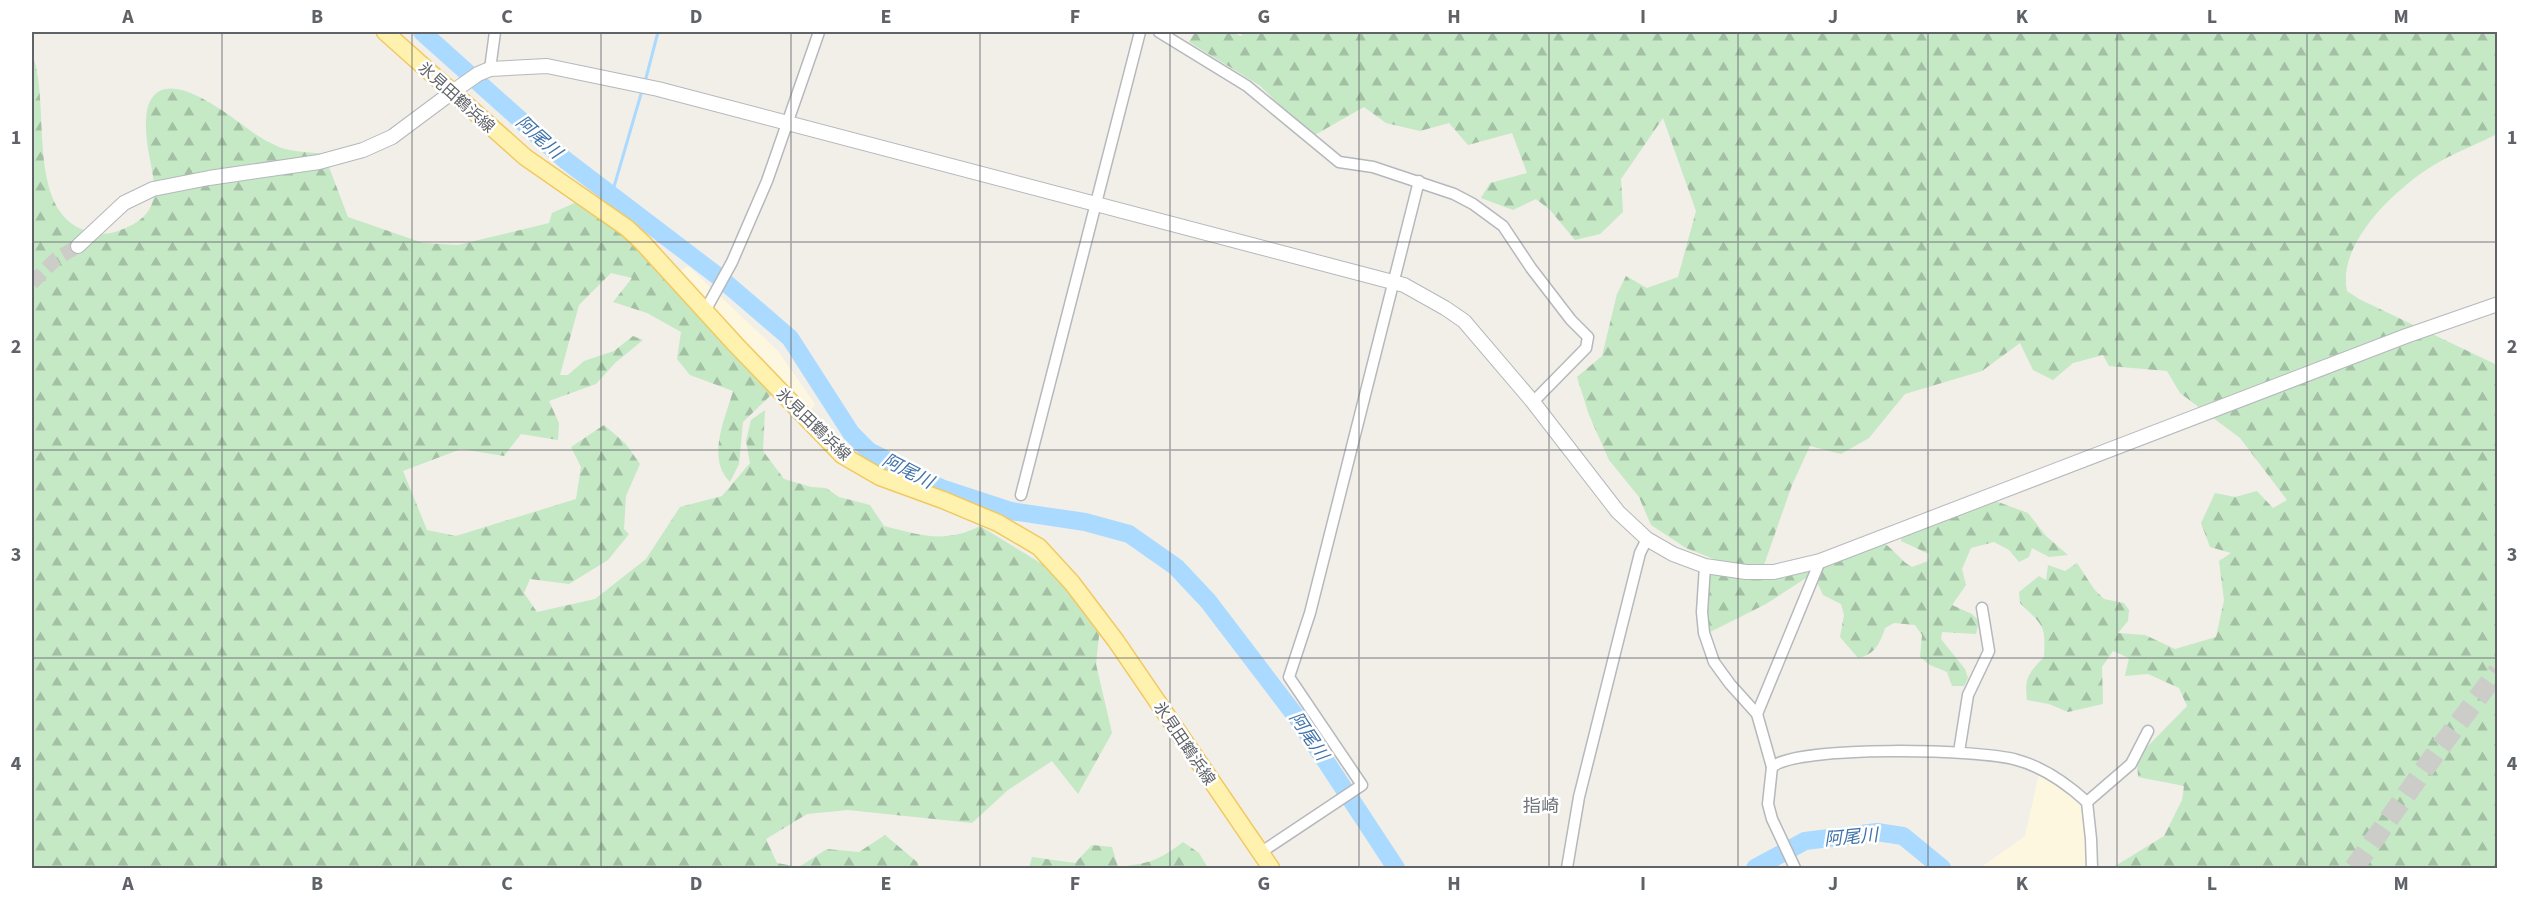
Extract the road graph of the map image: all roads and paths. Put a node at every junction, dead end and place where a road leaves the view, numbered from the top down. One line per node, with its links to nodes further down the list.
1 (385, 32): 7 (main road, 氷見田鶴浜線)
2 (495, 32): 6 (street)
3 (819, 32): 8 (street)
4 (1140, 32): 10 (street)
5 (1160, 32): 9 (street)
6 (484, 71): 7 (street); 8 (street)
7 (456, 89): 11 (street); 13 (main road, 氷見田鶴浜線)
8 (788, 123): 10 (street); 13 (street)
9 (1419, 181): 12 (street); 15 (street)
10 (1096, 204): 12 (street); 16 (street)
11 (78, 246)
12 (1393, 281): 15 (street); 26 (street)
13 (709, 304): 26 (main road, 氷見田鶴浜線)
14 (2498, 304): 18 (street)
15 (1533, 402): 17 (street)
16 (1021, 495)
17 (1647, 538): 19 (street); 28 (street)
18 (1820, 561): 19 (street); 21 (street)
19 (1705, 566): 21 (street)
20 (1982, 608): 23 (street)
21 (1758, 714): 24 (street)
22 (2148, 731): 25 (street)
23 (1959, 752): 24 (street); 25 (street)
24 (1772, 767): 29 (street)
25 (2086, 802): 30 (street)
26 (1260, 853): 27 (main road, 氷見田鶴浜線)
27 (1271, 868)
28 (1567, 868)
29 (1795, 868)
30 (2092, 868)

